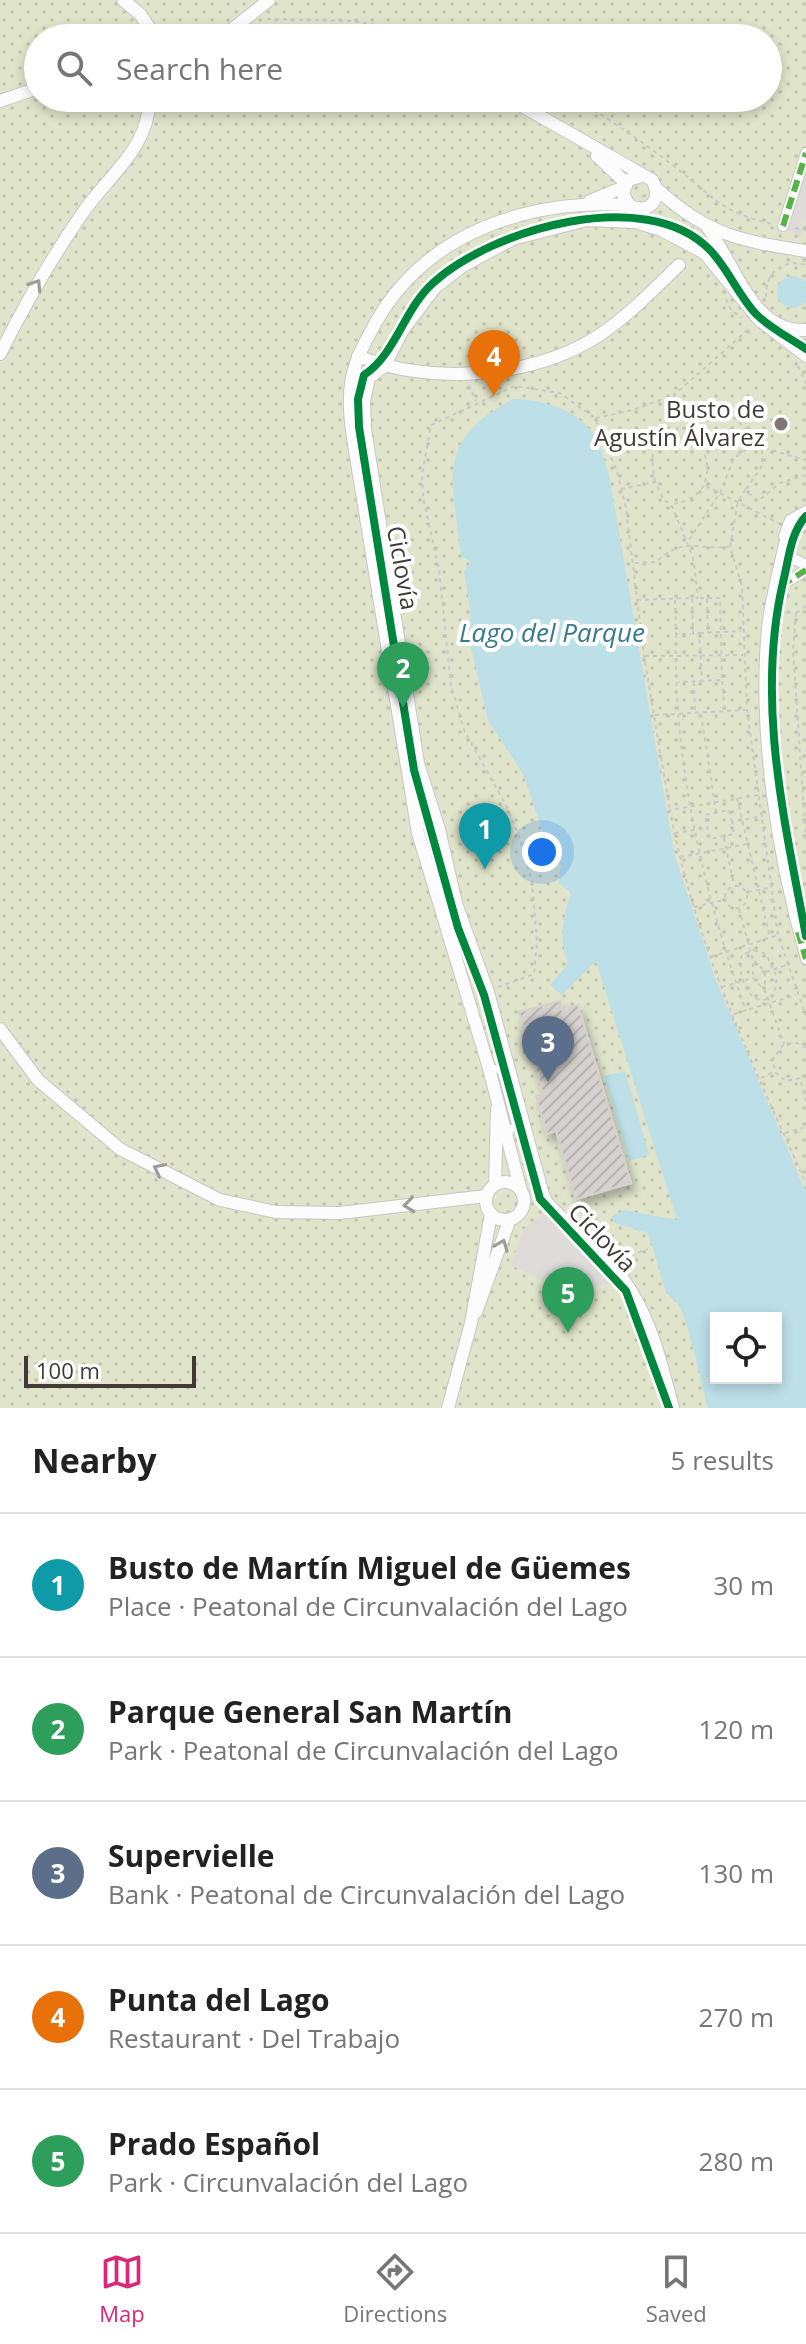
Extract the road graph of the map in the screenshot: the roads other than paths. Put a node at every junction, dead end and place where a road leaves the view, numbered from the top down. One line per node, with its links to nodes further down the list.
1 (123, 0): 3 (street)
2 (269, 0): 4 (street)
3 (145, 24)
4 (239, 24)
5 (24, 93): 6 (street)
6 (0, 101)
7 (149, 112): 23 (street, one-way to 7)
8 (531, 112): 9 (street)
9 (586, 145): 11 (street); 12 (street)
10 (806, 153): 18 (street)
11 (642, 176): 12 (street); 13 (street)
12 (625, 185): 14 (street); 15 (street)
13 (657, 189): 16 (street); 17 (street)
14 (585, 203): 15 (street); 24 (street)
15 (629, 205): 16 (street)
16 (650, 207): 17 (street)
17 (683, 212): 19 (street)
18 (783, 226)
19 (708, 228): 20 (street); 22 (street)
20 (806, 251)
21 (679, 265): 26 (street)
22 (806, 330)
23 (0, 354)
24 (358, 356): 26 (street); 33 (street)
25 (806, 357): 26 (street)
26 (385, 367): 43 (street)
27 (806, 511): 28 (street)
28 (784, 544): 29 (street); 30 (street)
29 (806, 568): 30 (street)
30 (778, 588): 31 (street)
31 (806, 959)
32 (0, 1029): 38 (street, one-way to 32)
33 (488, 1065): 34 (street); 35 (lane)
34 (497, 1109): 35 (street); 36 (street)
35 (508, 1136): 37 (street)
36 (495, 1185): 37 (street); 38 (street)
37 (521, 1191): 40 (street)
38 (486, 1196): 39 (street)
39 (491, 1214): 40 (street); 41 (street)
40 (510, 1219): 41 (street, one-way to 40)
41 (471, 1323): 42 (street)
42 (448, 1408)
43 (674, 1408)

